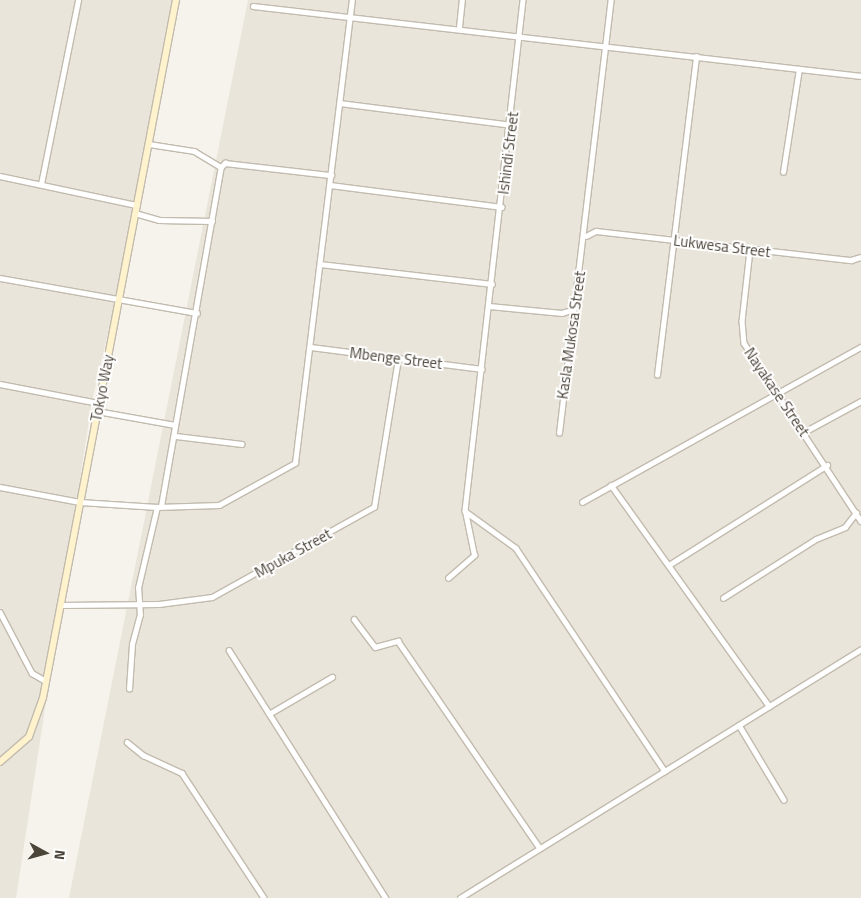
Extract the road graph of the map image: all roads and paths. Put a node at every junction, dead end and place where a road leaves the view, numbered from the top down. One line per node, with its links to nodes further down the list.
1 (78, 0): 22 (street)
2 (176, 0): 17 (street, Tokyo Way)
3 (352, 0): 8 (street)
4 (462, 0): 9 (street)
5 (523, 0): 10 (street, Ishindi Street)
6 (611, 0): 11 (street, Kasla Mukosa Street)
7 (253, 6): 8 (street)
8 (351, 18): 9 (street); 15 (street)
9 (459, 27): 10 (street)
10 (520, 34): 11 (street); 16 (street, Ishindi Street)
11 (606, 45): 12 (street); 28 (street, Kasla Mukosa Street)
12 (696, 56): 13 (street); 29 (street)
13 (798, 68): 14 (street); 19 (street)
14 (861, 76)
15 (340, 103): 16 (street); 20 (street)
16 (512, 125): 25 (street, Ishindi Street)
17 (148, 144): 18 (street); 24 (street, Tokyo Way)
18 (221, 167): 20 (street); 27 (street)
19 (783, 172)
20 (331, 175): 23 (street)
21 (0, 176): 22 (street)
22 (41, 184): 24 (street)
23 (330, 185): 25 (street); 32 (street)
24 (137, 205): 26 (street, Tokyo Way)
25 (502, 207): 34 (street, Ishindi Street)
26 (135, 213): 27 (street); 35 (street, Tokyo Way)
27 (212, 222): 38 (street)
28 (585, 237): 29 (street, Lukwesa Street); 37 (street, Kasla Mukosa Street)
29 (673, 240): 30 (street, Lukwesa Street); 43 (street)
30 (750, 250): 31 (street, Lukwesa Street); 45 (street, Nayakase Street)
31 (861, 257)
32 (320, 264): 34 (street); 40 (street)
33 (0, 278): 35 (street)
34 (492, 284): 36 (street, Ishindi Street)
35 (118, 300): 38 (street); 47 (street, Tokyo Way)
36 (490, 306): 37 (street); 42 (street, Ishindi Street)
37 (572, 310): 51 (street, Kasla Mukosa Street)
38 (197, 313): 49 (street)
39 (861, 347): 45 (street)
40 (311, 348): 41 (street, Mbenge Street); 59 (street)
41 (398, 358): 42 (street, Mbenge Street); 66 (street, Mpuka Street)
42 (482, 369): 60 (street, Ishindi Street)
43 (657, 375)
44 (0, 384): 47 (street)
45 (777, 394): 50 (street, Nayakase Street); 55 (street)
46 (861, 401): 50 (street)
47 (99, 403): 48 (street, Tokyo Way)
48 (98, 411): 49 (street); 57 (street, Tokyo Way)
49 (175, 425): 52 (street)
50 (804, 432): 54 (street, Nayakase Street)
51 (559, 433)
52 (176, 436): 53 (street); 59 (street)
53 (242, 444)
54 (827, 465): 61 (street, Nayakase Street); 63 (street)
55 (611, 485): 58 (street); 63 (street)
56 (0, 487): 57 (street)
57 (80, 502): 59 (street); 67 (street, Tokyo Way)
58 (582, 502)
59 (159, 507): 66 (street)
60 (465, 511): 64 (street, Ishindi Street); 80 (street)
61 (856, 514): 62 (street, Nayakase Street); 65 (street)
62 (861, 521)
63 (669, 566): 75 (street)
64 (448, 578)
65 (723, 598)
66 (140, 602): 67 (street, Mpuka Street); 74 (street)
67 (60, 605): 73 (street, Tokyo Way)
68 (0, 612): 73 (street)
69 (354, 619): 82 (street)
70 (861, 649): 75 (street)
71 (229, 650): 76 (street)
72 (332, 677): 76 (street)
73 (46, 681): 79 (street, Tokyo Way)
74 (129, 689)
75 (769, 706): 77 (street)
76 (269, 714): 84 (street)
77 (739, 724): 80 (street); 81 (street)
78 (127, 742): 83 (street)
79 (0, 762)
80 (665, 771): 82 (street)
81 (784, 800)
82 (540, 848): 85 (street)
83 (264, 898)
84 (386, 898)
85 (460, 898)

